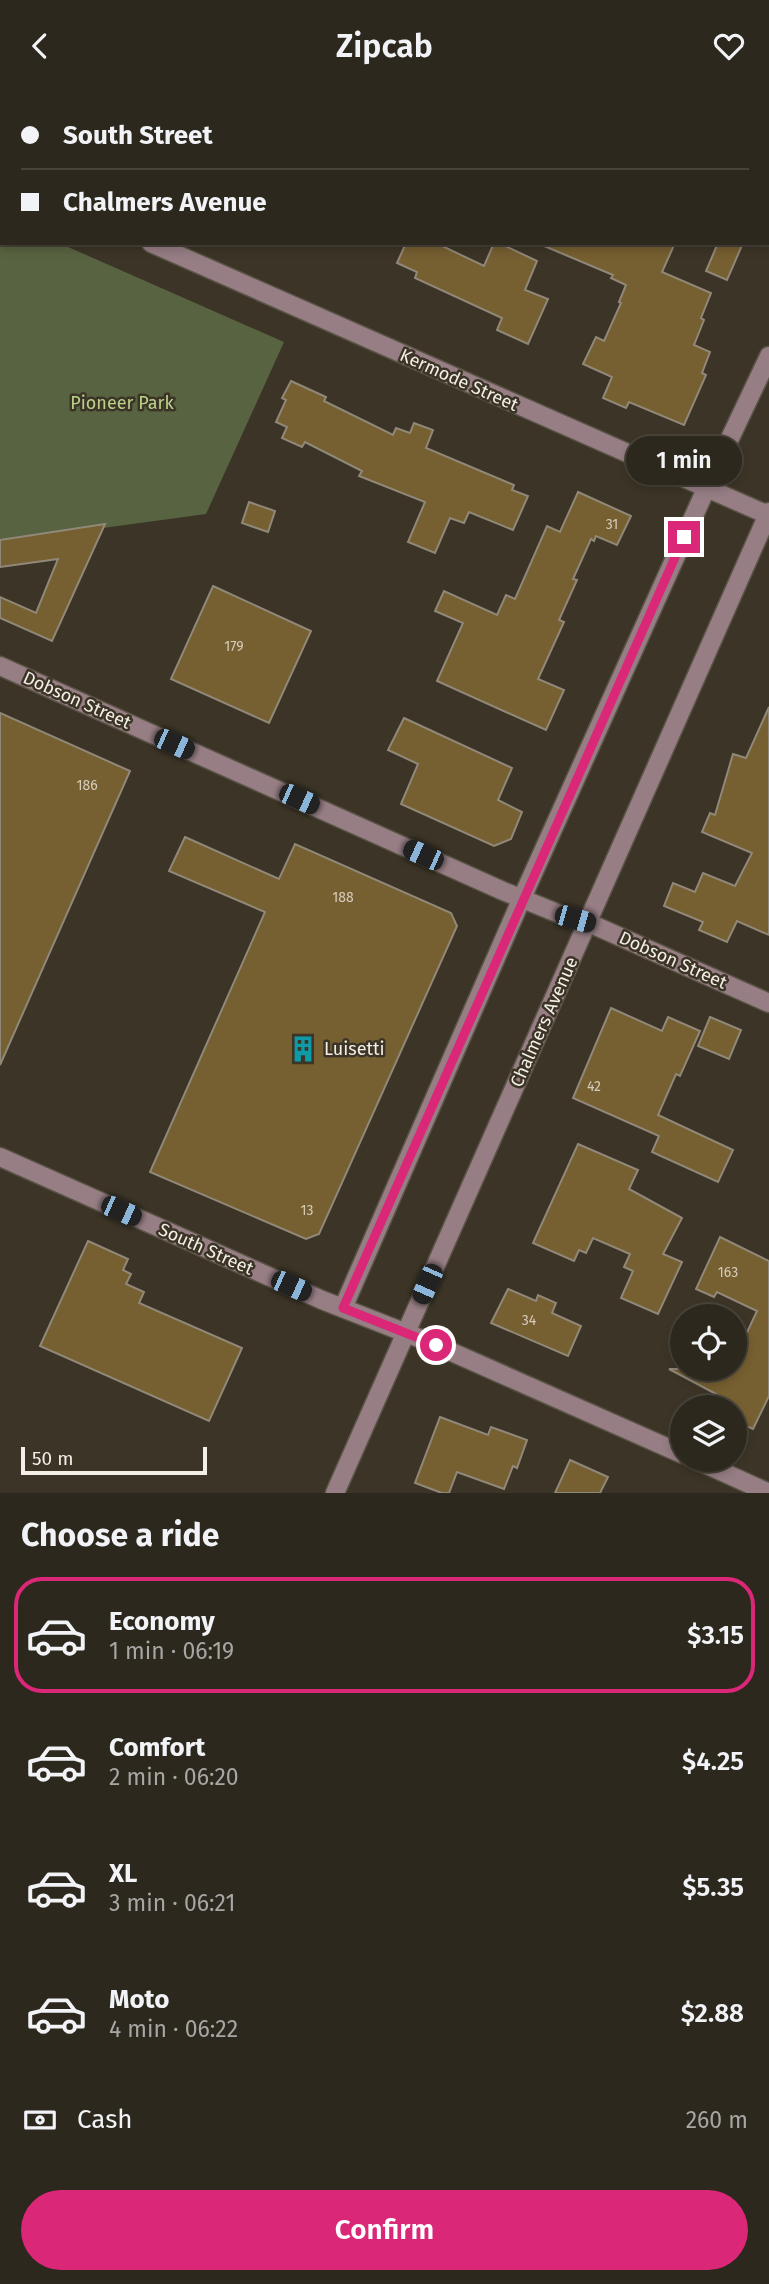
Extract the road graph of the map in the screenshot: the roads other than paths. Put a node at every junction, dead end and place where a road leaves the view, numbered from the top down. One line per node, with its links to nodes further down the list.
1 (155, 245): 3 (street, Kermode Street)
2 (769, 356): 3 (street)
3 (706, 489): 4 (street, Kermode Street); 6 (street)
4 (768, 514): 7 (street, Chalmers Avenue)
5 (0, 666): 6 (street, Dobson Street)
6 (522, 898): 7 (street, Dobson Street); 10 (street)
7 (589, 923): 8 (street, Dobson Street); 11 (street, Chalmers Avenue)
8 (769, 1003)
9 (0, 1157): 10 (street, South Street)
10 (343, 1308): 11 (street, South Street)
11 (406, 1333): 12 (street, South Street); 14 (street, Chalmers Avenue)
12 (670, 1449)
13 (723, 1472): 15 (street)
14 (335, 1493)
15 (769, 1493)

